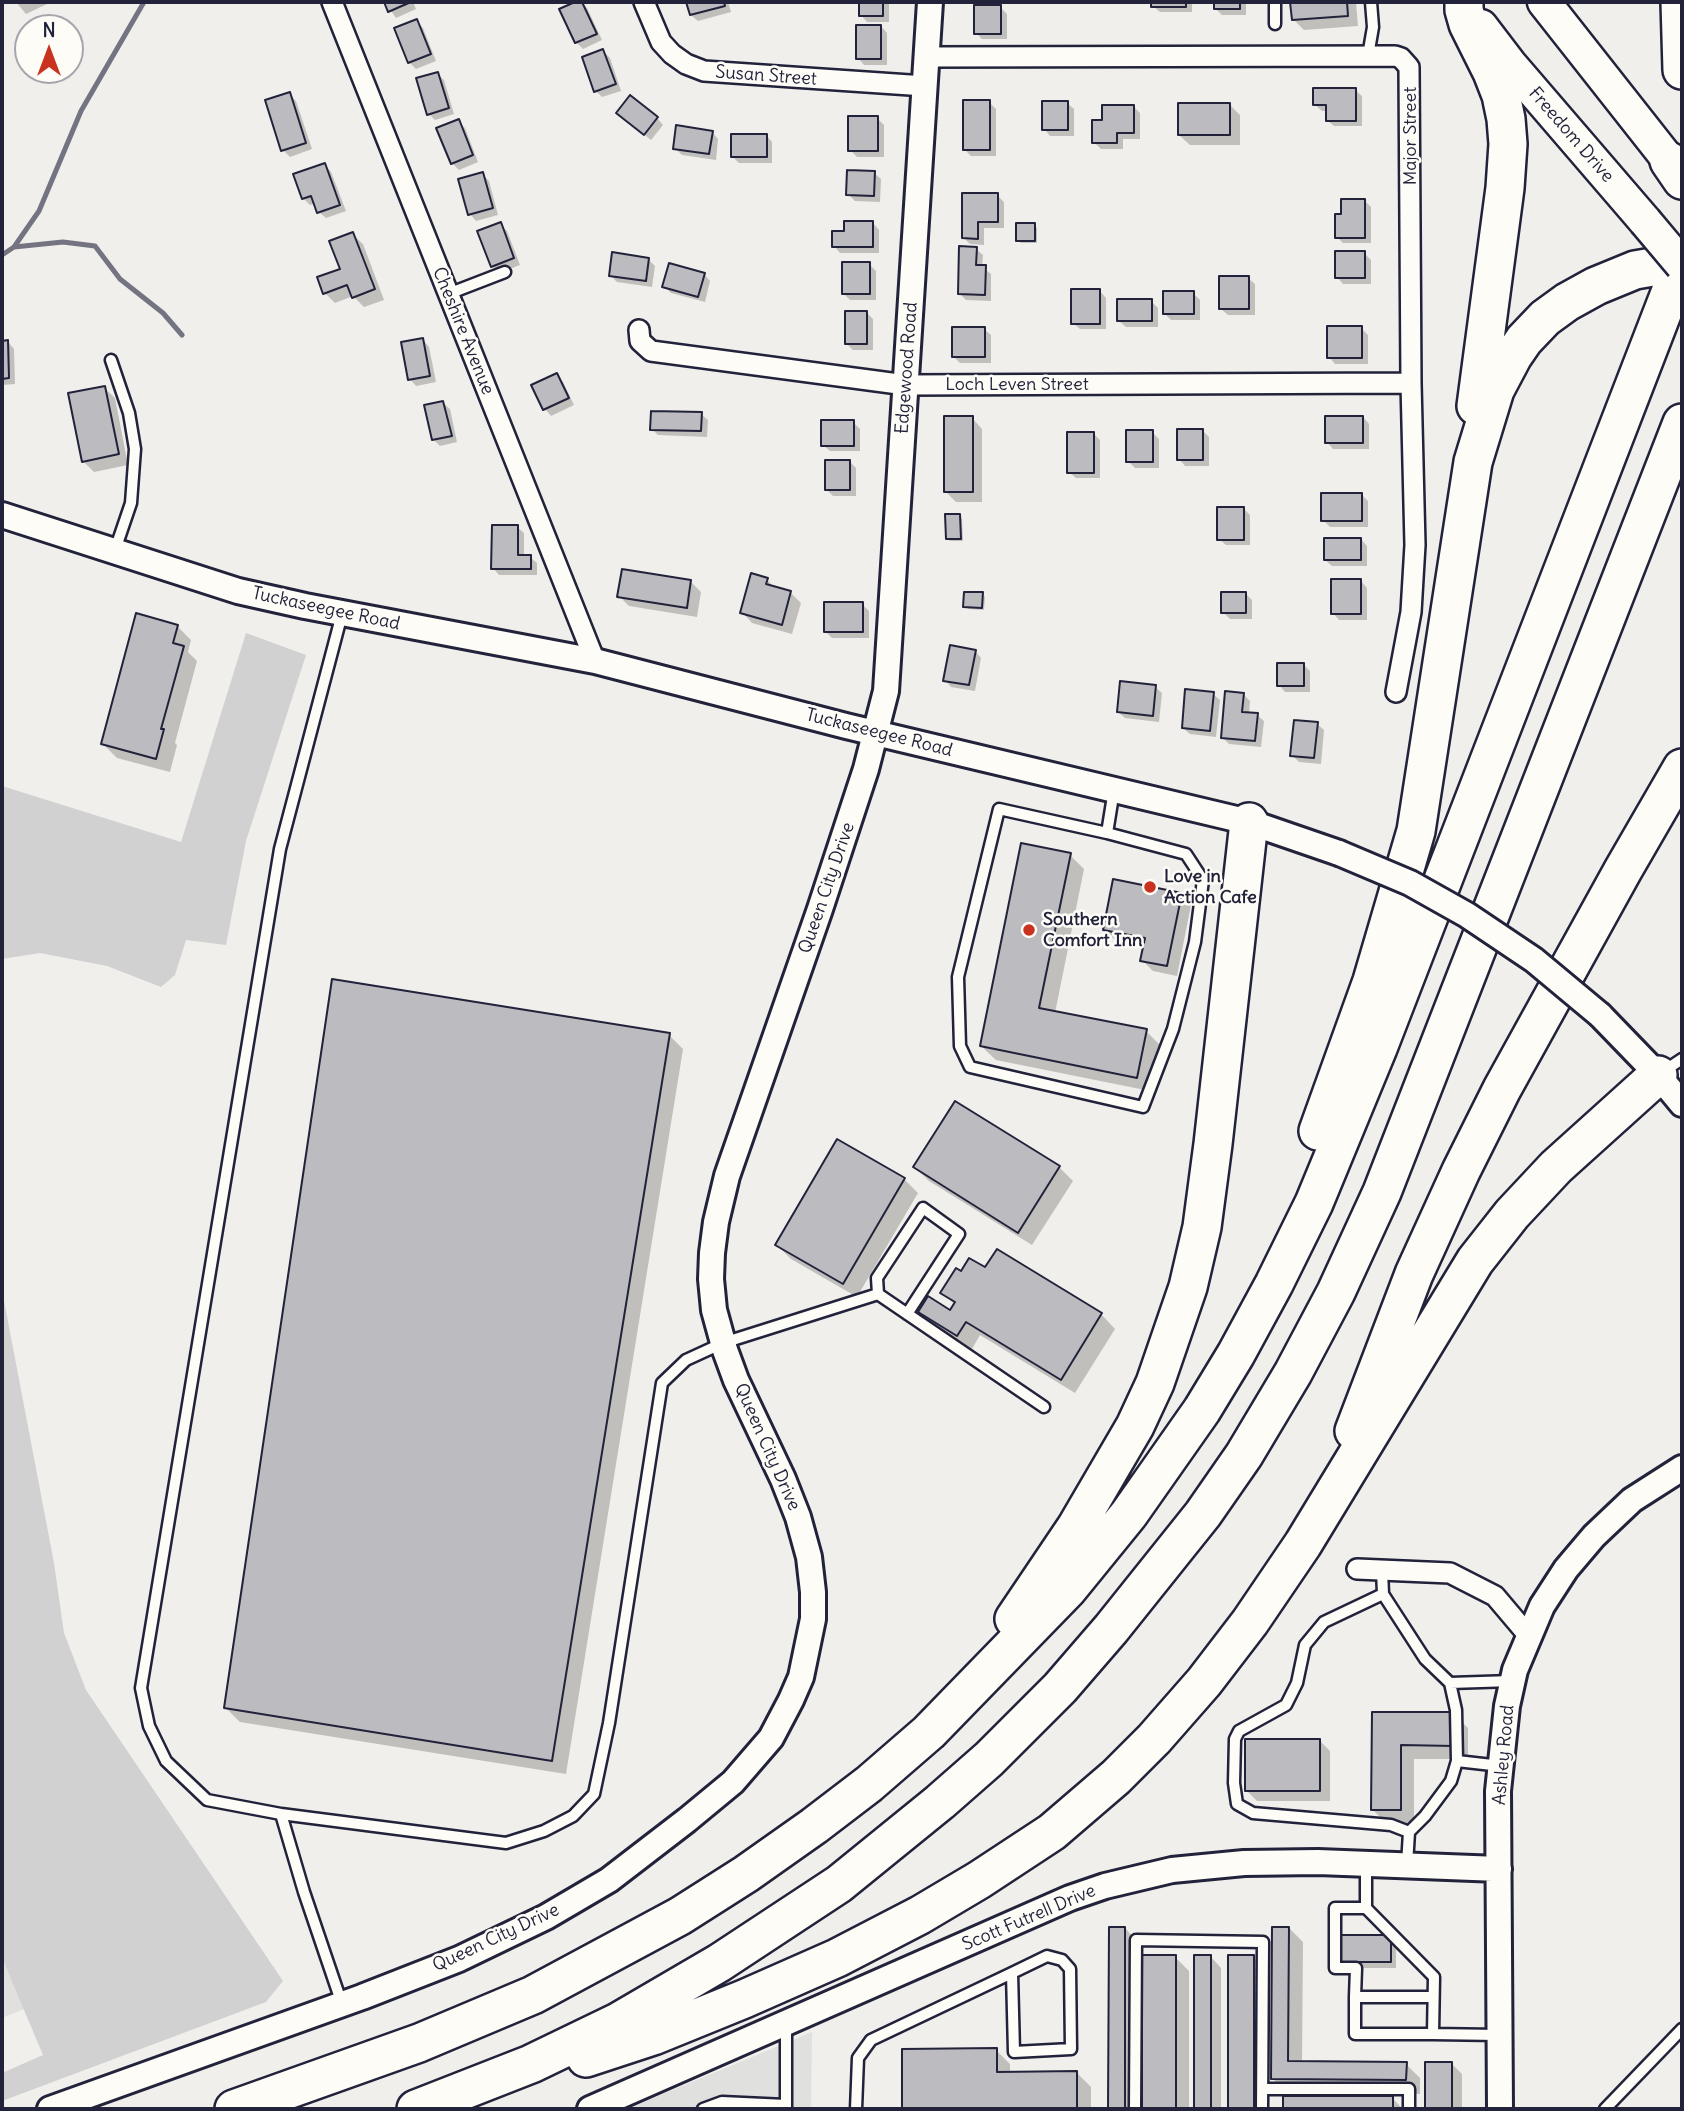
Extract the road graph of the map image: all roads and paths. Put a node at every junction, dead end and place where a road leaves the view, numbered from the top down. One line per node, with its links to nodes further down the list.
1 (332, 2): 18 (street, Cheshire Avenue)
2 (644, 2): 13 (street, Susan Street)
3 (930, 2): 11 (street, Edgewood Road)
4 (1275, 2): 9 (lane)
5 (1371, 2): 10 (lane)
6 (1464, 2): 15 (main road, Freedom Drive); 24 (highway)
7 (1544, 2): 14 (main road)
8 (1680, 2): 12 (highway)
9 (1275, 24)
10 (1368, 56): 11 (street, Major Street); 21 (street, Major Street)
11 (926, 57): 13 (street, Edgewood Road)
12 (1682, 70)
13 (925, 86): 22 (street, Edgewood Road)
14 (1678, 173)
15 (1645, 221): 16 (highway, bridge)
16 (1682, 260): 24 (highway); 41 (highway)
17 (505, 272): 18 (lane)
18 (448, 294): 28 (street, Cheshire Avenue)
19 (639, 330): 22 (street, Loch Leven Street)
20 (111, 360): 26 (lane)
21 (1411, 383): 22 (street, Loch Leven Street); 29 (street, Major Street)
22 (906, 385): 30 (street, Edgewood Road)
23 (1682, 423): 68 (highway)
24 (1473, 462): 41 (highway)
25 (2, 515): 26 (street, Tuckaseegee Road)
26 (115, 551): 27 (street, Tuckaseegee Road)
27 (342, 613): 28 (street, Tuckaseegee Road); 53 (lane)
28 (595, 661): 30 (street, Tuckaseegee Road)
29 (1396, 692)
30 (876, 733): 32 (street, Tuckaseegee Road); 39 (street, Queen City Drive)
31 (1682, 768): 43 (highway)
32 (1115, 790): 33 (street, Tuckaseegee Road); 34 (lane)
33 (1249, 822): 35 (street, Tuckaseegee Road, bridge); 50 (highway)
34 (1107, 833): 34 (lane)
35 (1670, 1067): 36 (street, Tuckaseegee Road); 43 (highway)
36 (1682, 1104)
37 (878, 1294): 38 (lane); 38 (lane); 39 (lane)
38 (907, 1314): 40 (lane)
39 (723, 1343): 53 (lane); 62 (street, Queen City Drive)
40 (1044, 1407)
41 (1202, 1410): 50 (highway)
42 (1682, 1468): 47 (street, Ashley Road)
43 (1324, 1507): 68 (highway)
44 (1357, 1569): 45 (street)
45 (1382, 1569): 46 (lane); 47 (street)
46 (1383, 1594): 49 (lane); 54 (lane)
47 (1528, 1635): 48 (street, Ashley Road)
48 (1513, 1681): 49 (lane); 52 (street, Ashley Road)
49 (1450, 1683): 51 (lane)
50 (929, 1732): 71 (highway)
51 (1457, 1761): 52 (lane); 54 (lane)
52 (1501, 1766): 57 (street, Ashley Road)
53 (281, 1814): 62 (lane)
54 (1409, 1832): 56 (lane)
55 (1366, 1864): 56 (street, Scott Futrell Drive); 58 (lane); 63 (street, Scott Futrell Drive)
56 (1407, 1865): 57 (street, Scott Futrell Drive)
57 (1499, 1869): 66 (street, Ashley Road)
58 (1366, 1908): 60 (lane); 61 (lane)
59 (1012, 1973): 59 (lane); 74 (lane)
60 (1355, 1997): 61 (lane); 65 (lane)
61 (1433, 1997): 65 (lane)
62 (342, 2004): 70 (street, Queen City Drive)
63 (786, 2024): 69 (lane); 72 (street, Scott Futrell Drive)
64 (1682, 2029): 79 (lane)
65 (1433, 2034): 66 (lane)
66 (1501, 2035): 78 (street, Ashley Road)
67 (1262, 2089): 75 (lane); 76 (lane); 77 (lane)
68 (429, 2105)
69 (786, 2107): 73 (lane)
70 (50, 2109)
71 (234, 2109)
72 (590, 2109)
73 (703, 2109)
74 (856, 2109)
75 (1135, 2109)
76 (1262, 2109)
77 (1409, 2109)
78 (1500, 2109)
79 (1605, 2109)

